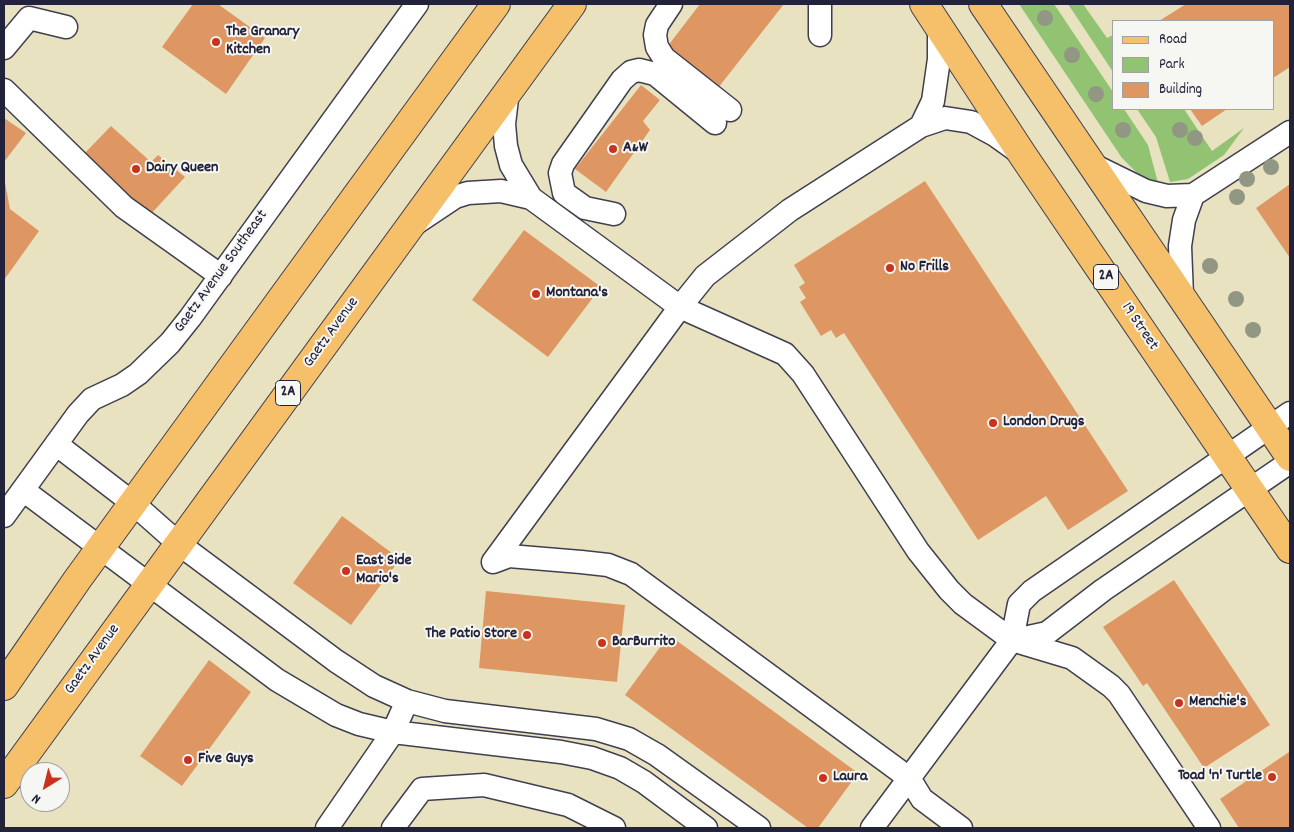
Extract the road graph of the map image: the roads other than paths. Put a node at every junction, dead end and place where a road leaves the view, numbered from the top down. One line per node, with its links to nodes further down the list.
1 (417, 4): 21 (street, Gaetz Avenue Southeast)
2 (496, 4): 31 (main road)
3 (572, 4): 12 (main road, Gaetz Avenue / 2A)
4 (671, 4): 19 (street)
5 (820, 4): 9 (street)
6 (983, 4): 16 (main road)
7 (931, 15): 13 (street); 15 (main road, 19 Street / 2A)
8 (66, 27): 10 (street)
9 (820, 35)
10 (4, 48)
11 (4, 90): 21 (street)
12 (508, 90): 18 (street); 20 (main road, Gaetz Avenue / 2A)
13 (921, 126): 15 (street); 23 (street)
14 (1290, 132): 17 (street)
15 (1022, 154): 26 (main road, 19 Street / 2A)
16 (1091, 164): 17 (street); 22 (main road)
17 (1193, 195): 22 (street)
18 (531, 198): 20 (street); 23 (street)
19 (614, 214)
20 (406, 229): 33 (main road, Gaetz Avenue / 2A)
21 (221, 276): 25 (street, Gaetz Avenue Southeast)
22 (1182, 296): 24 (main road)
23 (680, 307): 37 (street); 41 (street)
24 (1280, 420): 26 (street); 27 (main road)
25 (56, 444): 29 (street, Gaetz Avenue Southeast); 31 (street)
26 (1227, 456): 30 (main road, 19 Street / 2A); 37 (street)
27 (1290, 458)
28 (1290, 462): 30 (street)
29 (23, 490): 32 (street, Gaetz Avenue Southeast); 34 (street)
30 (1251, 490): 35 (main road, 19 Street / 2A); 37 (street)
31 (134, 504): 33 (street); 34 (main road)
32 (4, 516)
33 (179, 544): 36 (main road, Gaetz Avenue / 2A); 39 (street)
34 (101, 548): 36 (street); 38 (main road)
35 (1290, 549)
36 (148, 584): 40 (street); 42 (main road, Gaetz Avenue / 2A)
37 (1012, 640): 41 (street); 50 (street)
38 (4, 686)
39 (408, 701): 40 (street); 47 (street)
40 (393, 732): 43 (street); 46 (street)
41 (909, 778): 48 (street); 49 (street)
42 (4, 784)
43 (333, 826)
44 (393, 828): 45 (street)
45 (614, 828)
46 (706, 828)
47 (759, 828)
48 (872, 828)
49 (961, 828)
50 (1209, 828)

